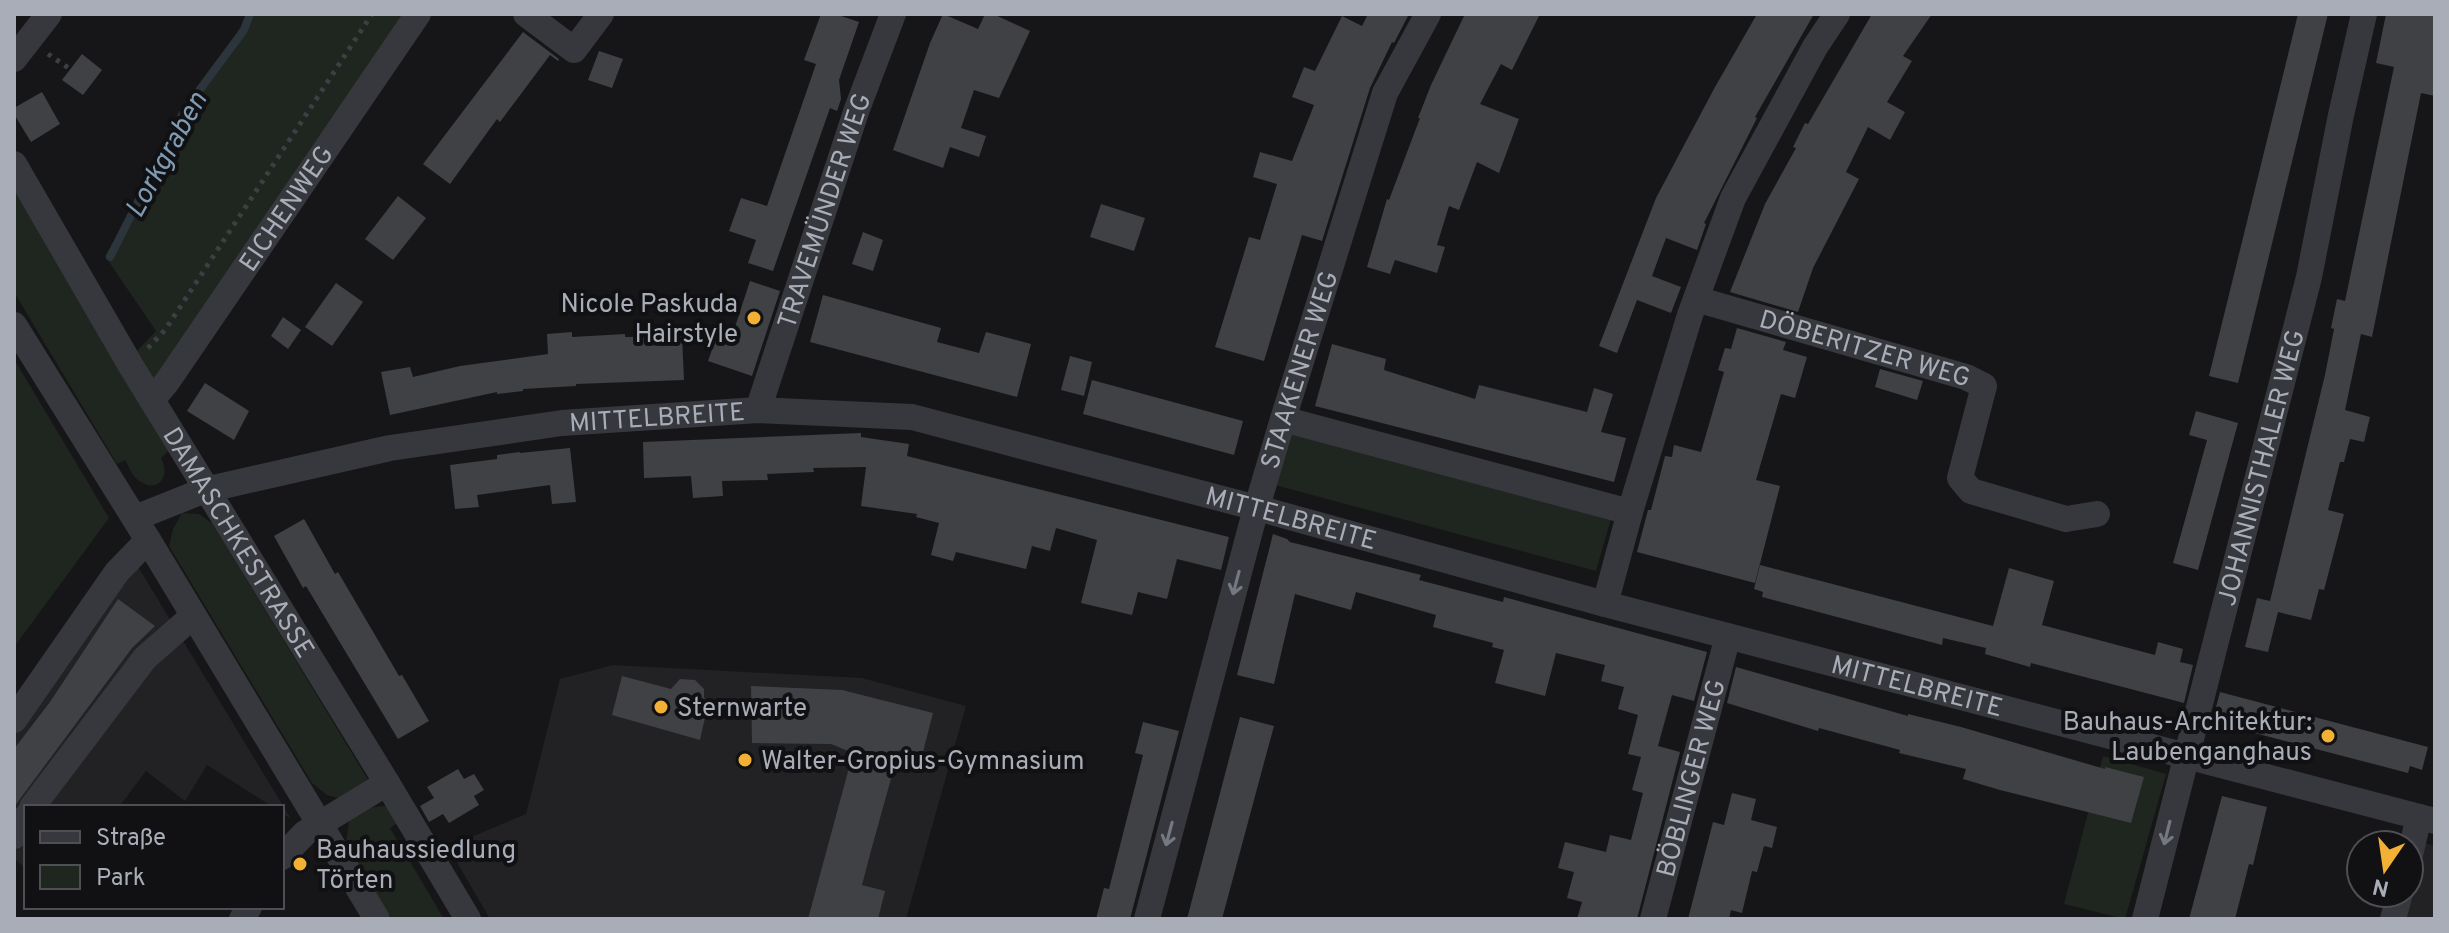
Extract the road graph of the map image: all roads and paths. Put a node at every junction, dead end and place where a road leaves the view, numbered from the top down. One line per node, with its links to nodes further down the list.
1 (49, 14): 10 (street)
2 (372, 14): 14 (path)
3 (418, 14): 15 (street, EICHENWEG)
4 (526, 14): 5 (street)
5 (601, 14)
6 (893, 14): 16 (street, TRAVEMÜNDER WEG)
7 (1428, 14): 17 (street, STAAKENER WEG)
8 (1837, 14): 12 (street)
9 (2364, 14): 27 (street, JOHANNISTHALER WEG)
10 (14, 59)
11 (14, 164): 14 (street, DAMASCHKESTRASSE)
12 (1696, 299): 20 (street); 21 (street, DÖBERITZER WEG)
13 (14, 325): 22 (street)
14 (131, 366): 15 (street, DAMASCHKESTRASSE)
15 (152, 400): 18 (street, DAMASCHKESTRASSE)
16 (758, 410): 18 (street, MITTELBREITE); 19 (street, MITTELBREITE)
17 (1283, 419): 19 (street, STAAKENER WEG); 20 (street)
18 (205, 490): 22 (street, MITTELBREITE); 28 (street, DAMASCHKESTRASSE)
19 (1257, 508): 23 (street, MITTELBREITE); 35 (street, STAAKENER WEG, one-way to 35)
20 (1630, 512): 23 (street)
21 (2097, 514)
22 (141, 529): 24 (street); 26 (street)
23 (1605, 604): 25 (street, MITTELBREITE)
24 (193, 616): 29 (street); 31 (street)
25 (1728, 636): 27 (street, MITTELBREITE); 36 (street, BÖBLINGER WEG)
26 (14, 720)
27 (2186, 757): 30 (street, MITTELBREITE); 37 (street, JOHANNISTHALER WEG, one-way to 37)
28 (387, 783): 31 (street); 34 (street, DAMASCHKESTRASSE)
29 (34, 805)
30 (2427, 819)
31 (320, 824): 32 (street); 33 (street)
32 (284, 855)
33 (377, 919)
34 (468, 919)
35 (1147, 919)
36 (1653, 919)
37 (2145, 919)

